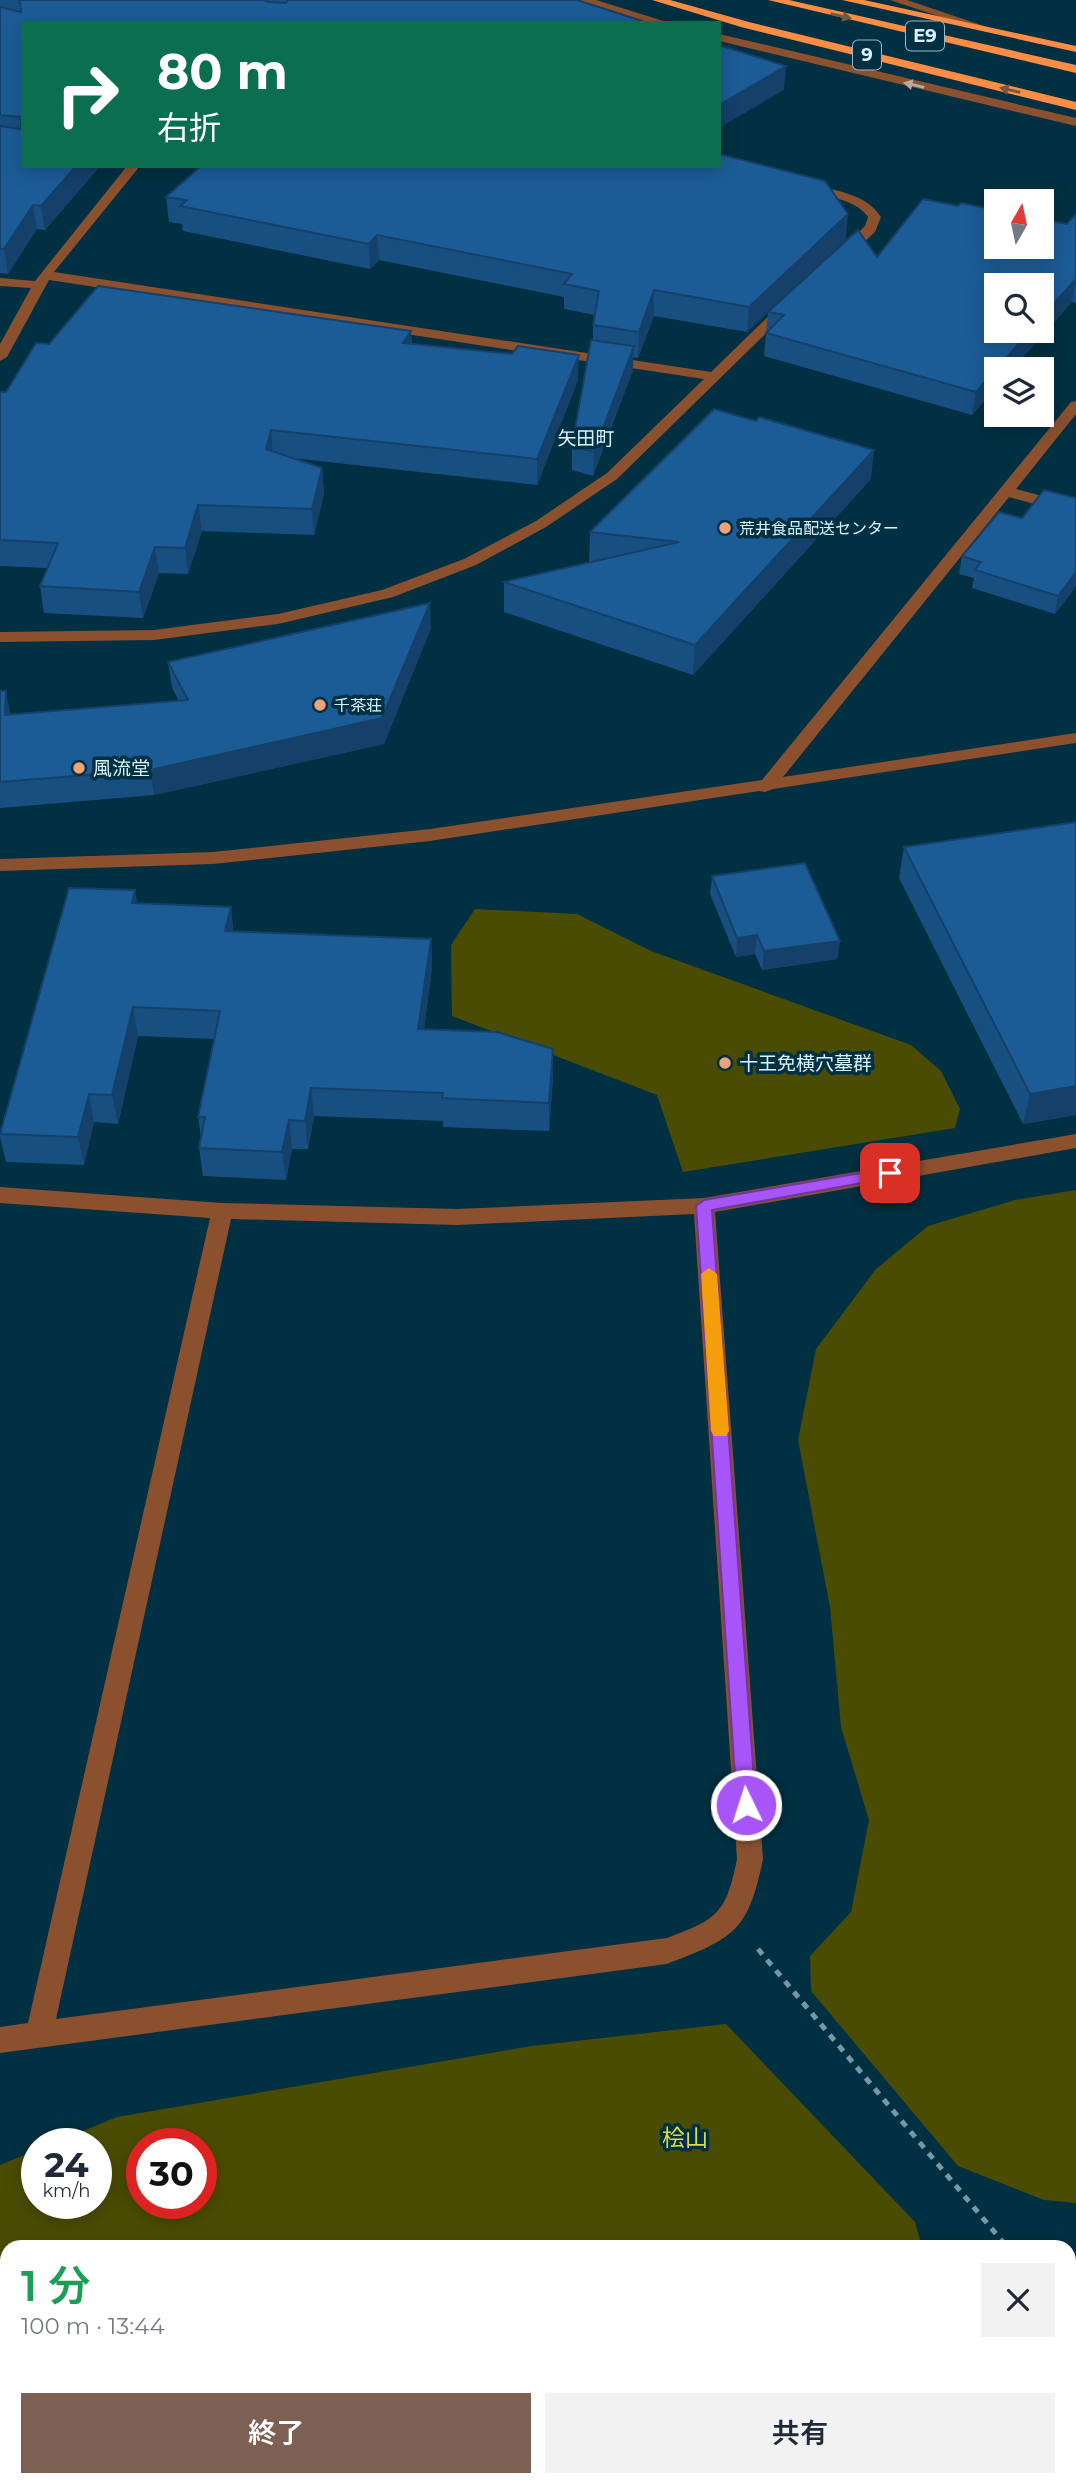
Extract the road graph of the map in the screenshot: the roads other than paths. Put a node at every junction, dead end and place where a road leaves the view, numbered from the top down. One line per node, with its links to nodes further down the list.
1 (584, 0): 7 (street)
2 (658, 0): 13 (highway, 9, one-way to 2)
3 (695, 0): 12 (highway, E9)
4 (774, 0): 11 (highway, E9, one-way to 11)
5 (848, 0): 8 (highway)
6 (895, 0): 8 (street)
7 (657, 21)
8 (1009, 36): 10 (highway)
9 (721, 37): 14 (street, one-way to 9)
10 (1076, 49)
11 (1076, 69)
12 (1008, 76)
13 (1076, 106)
14 (1076, 122)
15 (132, 168): 18 (street)
16 (796, 184): 17 (street)
17 (833, 263)
18 (42, 280): 19 (street); 21 (street); 22 (street)
19 (0, 282)
20 (793, 301): 22 (street)
21 (0, 357)
22 (713, 376): 26 (street)
23 (1076, 405): 24 (street)
24 (1006, 491): 25 (street); 28 (street)
25 (1076, 510)
26 (0, 637)
27 (1076, 738): 28 (street)
28 (765, 786): 29 (street)
29 (0, 865)
30 (1076, 1141): 32 (street)
31 (0, 1195): 33 (street)
32 (704, 1206): 33 (street); 34 (street)
33 (222, 1210): 34 (street)
34 (39, 2036): 35 (street)
35 (0, 2040)

